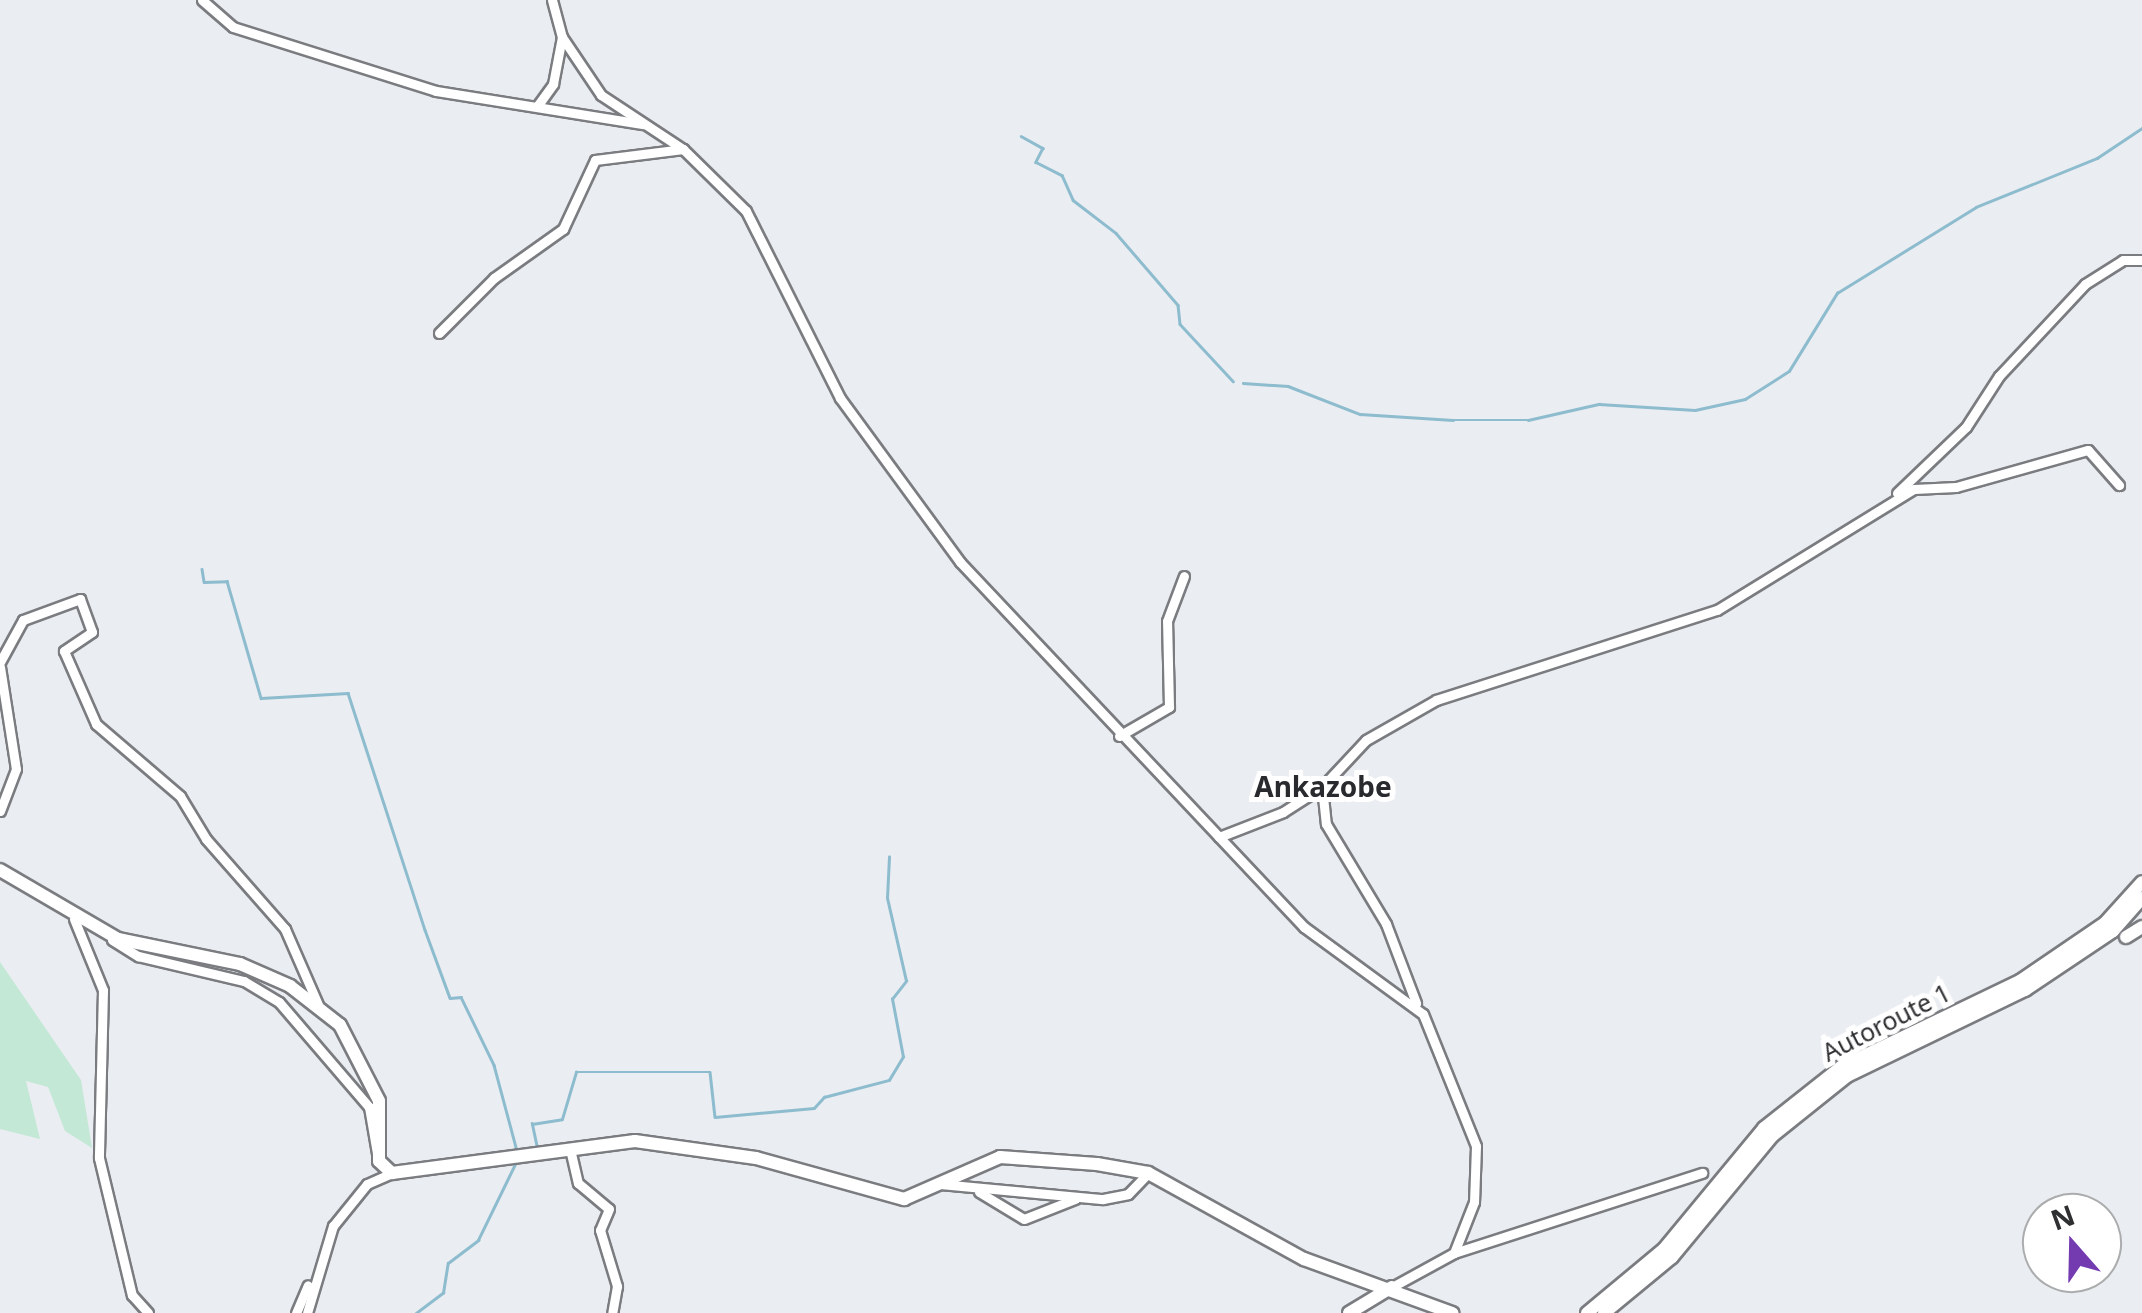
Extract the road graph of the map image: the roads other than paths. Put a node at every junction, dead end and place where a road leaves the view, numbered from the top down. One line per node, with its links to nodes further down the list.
1 (202, 0): 4 (street)
2 (552, 0): 3 (street)
3 (562, 37): 4 (street); 5 (street)
4 (538, 105): 5 (street)
5 (648, 125): 6 (street)
6 (683, 149): 8 (street); 15 (street)
7 (2142, 260): 10 (street)
8 (440, 333)
9 (2119, 485): 10 (street)
10 (1894, 500): 16 (street)
11 (1184, 576): 15 (street)
12 (13, 629): 13 (street); 14 (street); 26 (street)
13 (0, 640)
14 (0, 664): 17 (street)
15 (1119, 736): 18 (street)
16 (1322, 787): 18 (street); 27 (street)
17 (0, 811)
18 (1220, 836): 27 (street)
19 (0, 870): 22 (street)
20 (2142, 882): 45 (street, Autoroute 1)
21 (2142, 898): 46 (street, Autoroute 1)
22 (74, 919): 24 (street); 40 (street)
23 (2142, 927): 25 (street)
24 (105, 933): 26 (street); 29 (street)
25 (2126, 937)
26 (320, 1010): 29 (street)
27 (1424, 1014): 36 (street)
28 (570, 1149): 30 (street); 33 (street); 43 (street)
29 (380, 1161): 30 (street)
30 (392, 1173): 37 (street)
31 (1148, 1173): 33 (street); 35 (street); 38 (street)
32 (1702, 1173): 36 (street)
33 (937, 1184): 34 (street)
34 (977, 1190): 35 (street); 35 (street)
35 (1078, 1198)
36 (1454, 1252): 38 (street)
37 (316, 1270): 41 (street); 42 (street)
38 (1392, 1288): 39 (street); 44 (street)
39 (1351, 1311)
40 (148, 1313)
41 (296, 1313)
42 (307, 1313)
43 (612, 1313)
44 (1452, 1313)
45 (1587, 1313)
46 (1604, 1313)

